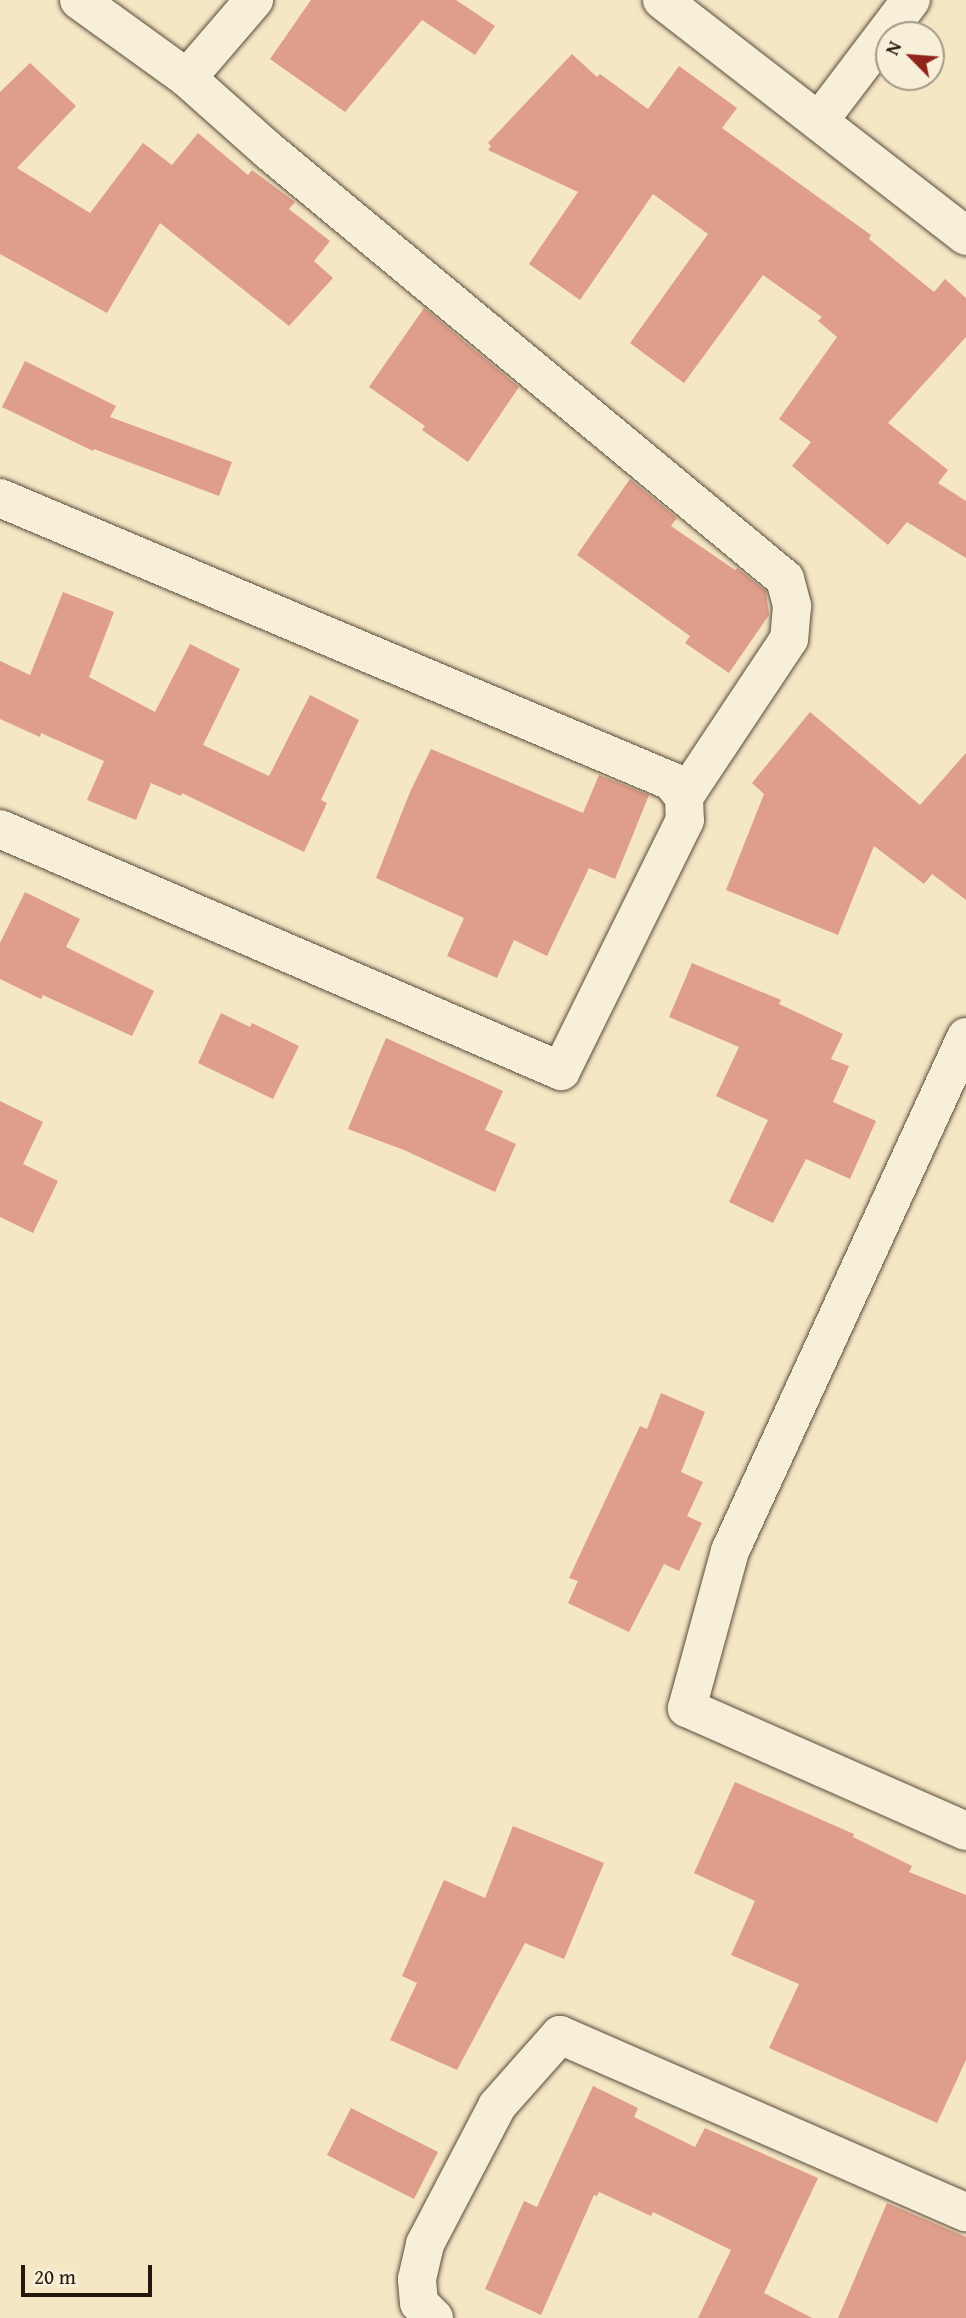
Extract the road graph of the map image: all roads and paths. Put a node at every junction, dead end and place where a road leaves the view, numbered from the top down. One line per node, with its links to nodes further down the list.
1 (79, 0): 5 (street)
2 (254, 0): 5 (street)
3 (662, 0): 6 (street)
4 (911, 0): 6 (street)
5 (187, 78): 9 (street)
6 (819, 121): 7 (street)
7 (966, 236)
8 (0, 498): 9 (street)
9 (684, 797): 10 (street)
10 (0, 829)
11 (966, 1037): 12 (street)
12 (966, 1831)
13 (966, 2212): 14 (street)
14 (434, 2318)

